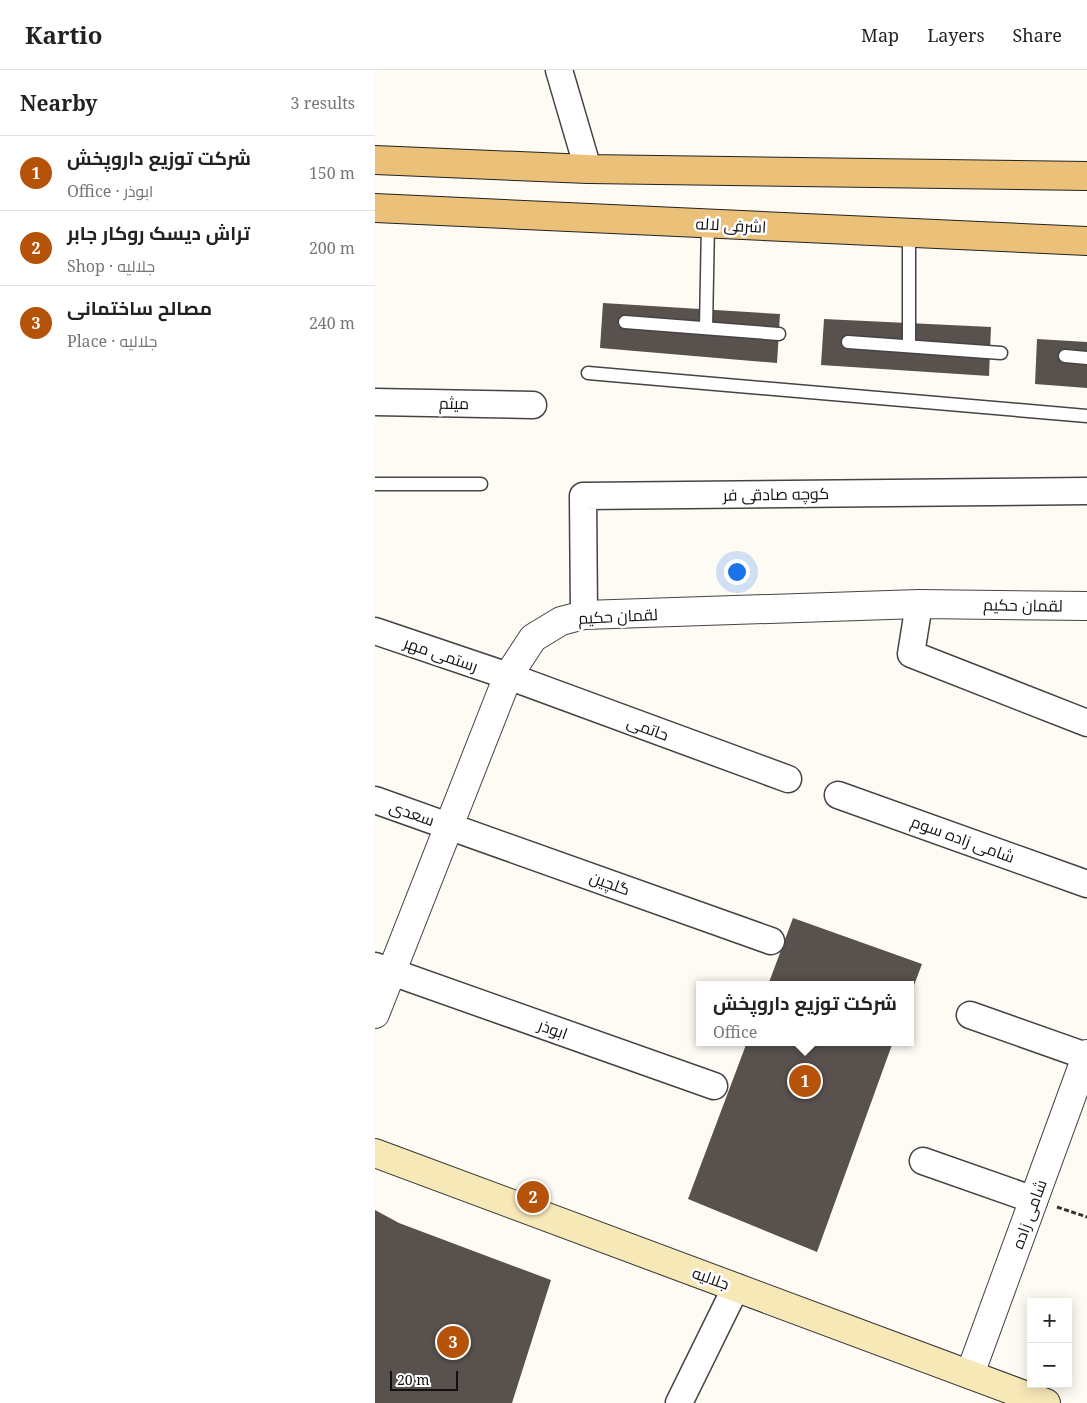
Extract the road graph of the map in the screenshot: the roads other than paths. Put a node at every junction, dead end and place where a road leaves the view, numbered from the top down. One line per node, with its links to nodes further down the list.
1 (559, 70): 3 (street)
2 (375, 160): 3 (main road)
3 (588, 169): 4 (main road)
4 (1087, 176)
5 (375, 208): 6 (main road, اشرفی لاله)
6 (708, 224): 7 (main road, اشرفی لاله); 10 (lane)
7 (909, 233): 8 (main road, اشرفی لاله); 13 (lane)
8 (1087, 241)
9 (625, 322): 10 (lane)
10 (705, 328): 11 (lane)
11 (779, 334)
12 (848, 342): 13 (lane)
13 (909, 346): 14 (lane)
14 (1001, 353)
15 (1065, 356): 16 (lane)
16 (1087, 358)
17 (588, 373): 20 (lane)
18 (375, 402): 19 (street, میثم)
19 (533, 405)
20 (1087, 416)
21 (375, 484): 22 (lane)
22 (481, 484)
23 (1087, 491): 26 (street, کوچه صادقی فر)
24 (919, 604): 25 (street, لقمان حکیم); 26 (street, لقمان حکیم); 29 (street)
25 (1087, 606)
26 (584, 615): 28 (street, لقمان حکیم)
27 (375, 631): 28 (street, رستمی مهر)
28 (508, 676): 30 (street, حاتمی); 33 (street, لقمان حکیم)
29 (1087, 724)
30 (788, 779)
31 (838, 795): 34 (street, شامی زاده سوم)
32 (375, 800): 33 (street, سعدی)
33 (449, 825): 35 (street, گلچین); 36 (street, لقمان حکیم)
34 (1087, 884)
35 (771, 941)
36 (383, 969): 37 (street, لقمان حکیم); 40 (street, ابوذر)
37 (375, 1014)
38 (970, 1015): 39 (street)
39 (1087, 1055): 43 (street, شامی زاده)
40 (714, 1086)
41 (375, 1153): 44 (main road, جلالیه)
42 (923, 1162): 43 (street)
43 (1034, 1200): 45 (street, شامی زاده)
44 (736, 1287): 45 (main road, جلالیه); 46 (street)
45 (970, 1374): 47 (main road, جلالیه)
46 (679, 1403)
47 (1046, 1403)

